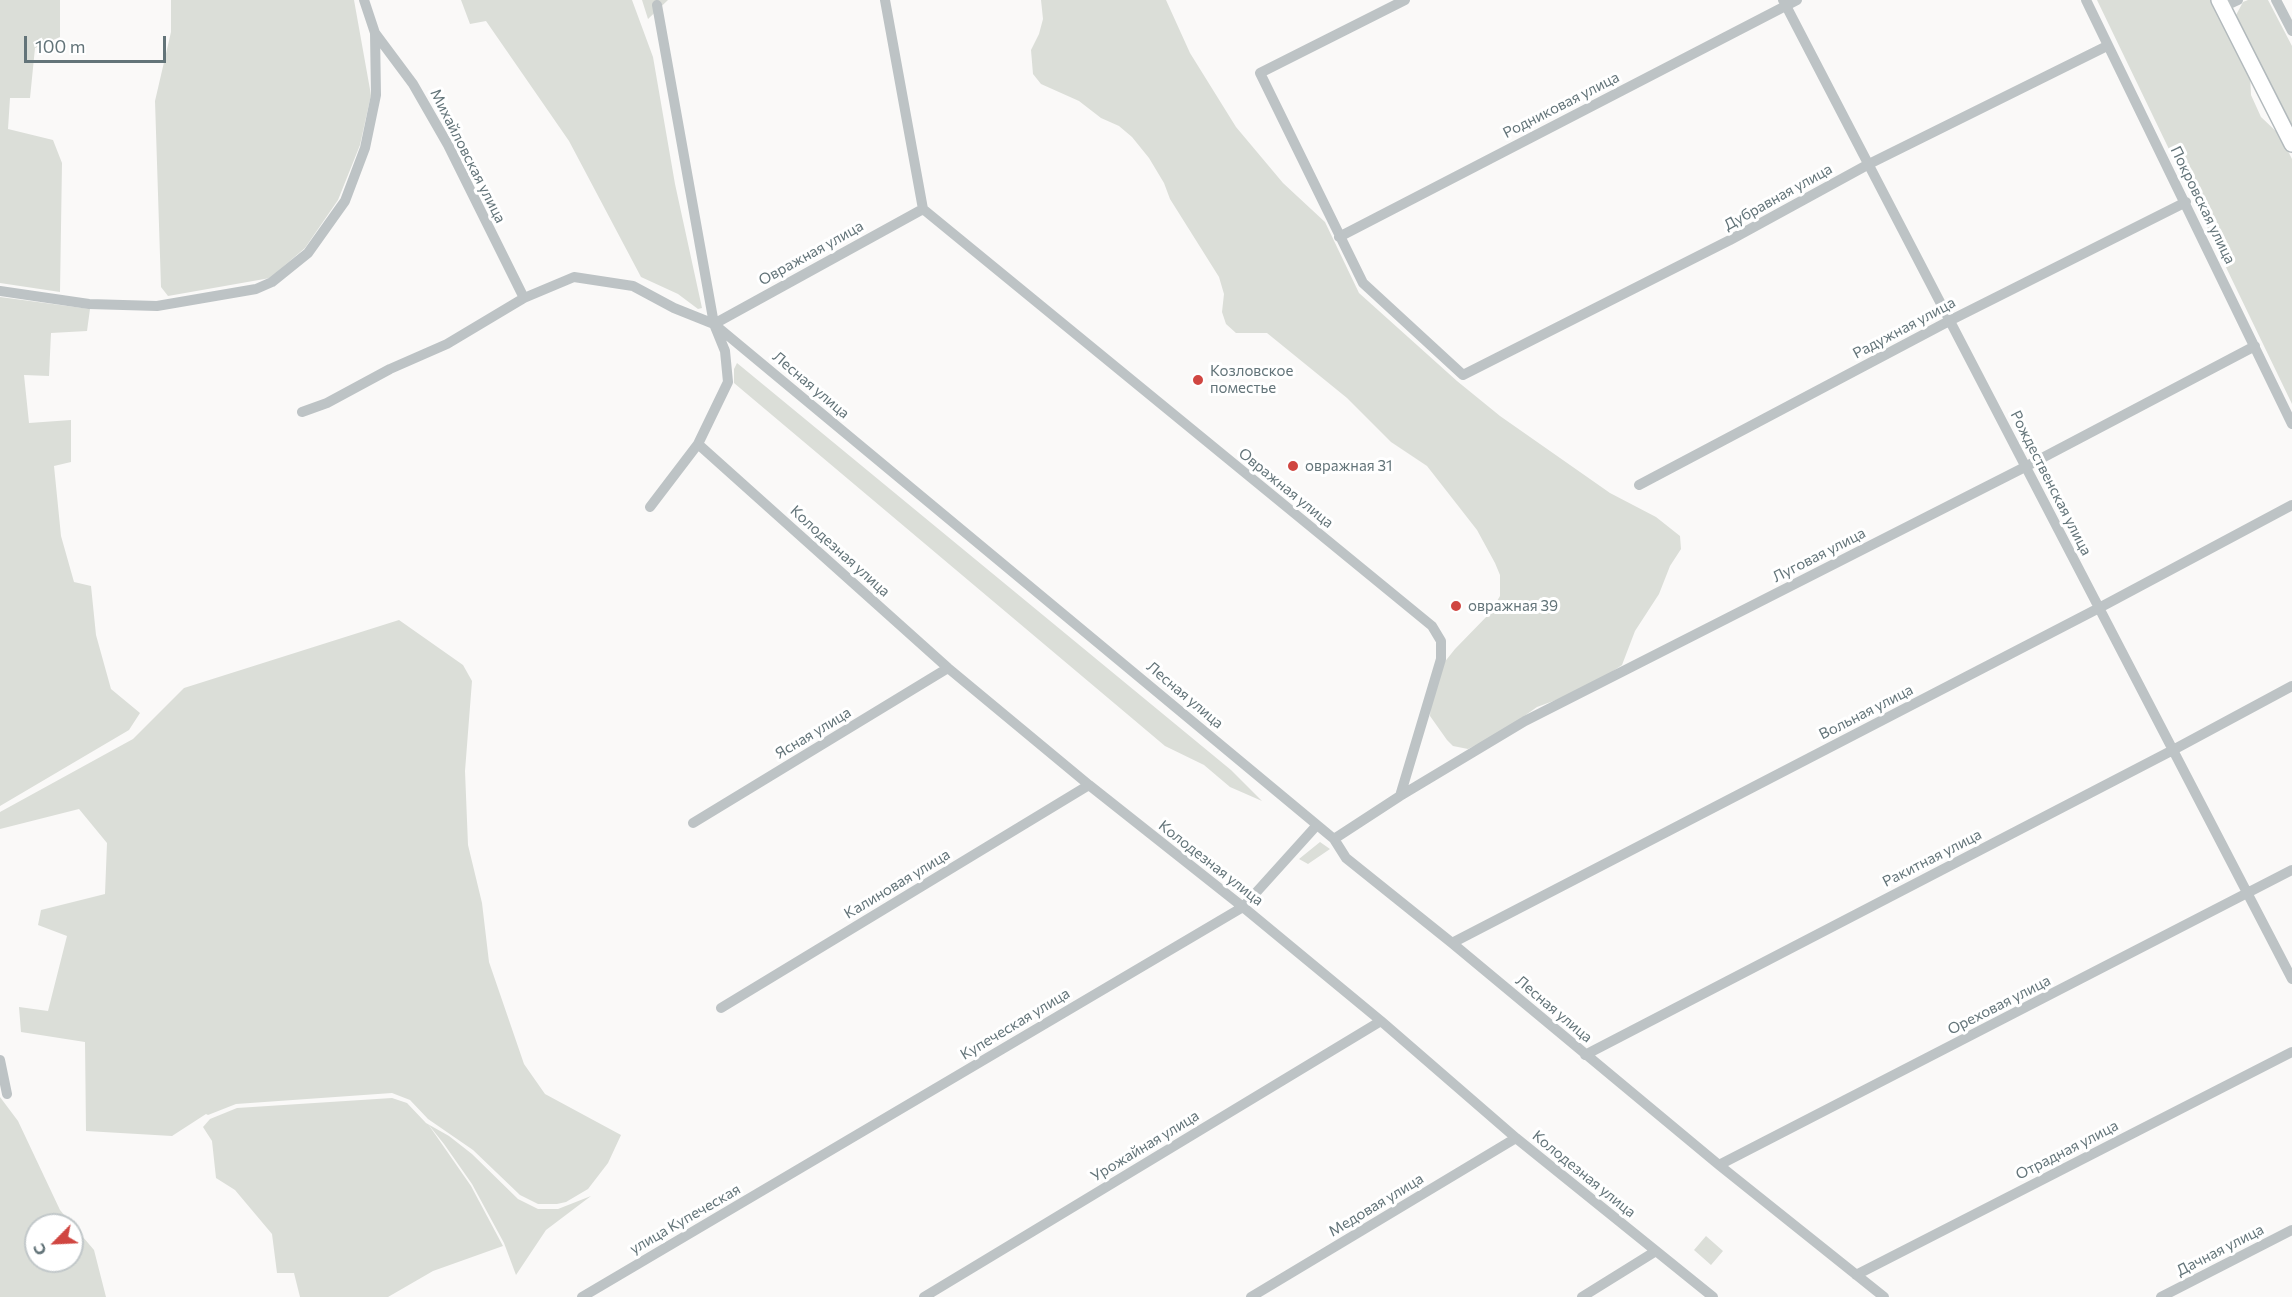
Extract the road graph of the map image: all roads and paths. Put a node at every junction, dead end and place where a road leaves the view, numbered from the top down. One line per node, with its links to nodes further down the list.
1 (364, 0): 12 (street, Михайловская улица)
2 (885, 0): 17 (street)
3 (1405, 0): 18 (street)
4 (1797, 0): 8 (street, Родниковая улица)
5 (2086, 0): 13 (street, Покровская улица)
6 (2238, 0): 9 (street)
7 (2276, 0): 11 (street)
8 (1785, 3): 15 (street, Рождественская улица); 18 (street, Родниковая улица)
9 (2221, 4): 14 (main road)
10 (657, 5): 22 (street)
11 (2292, 32)
12 (375, 33): 19 (street, Михайловская улица); 20 (street, Михайловская улица)
13 (2107, 46): 15 (street, Дубравная улица); 16 (street, Покровская улица)
14 (2292, 144)
15 (1869, 164): 18 (street, Дубравная улица); 21 (street, Рождественская улица)
16 (2186, 202): 21 (street, Радужная улица); 23 (street, Покровская улица)
17 (923, 209): 22 (street, Овражная улица); 36 (street, Овражная улица)
18 (1339, 237)
19 (0, 291)
20 (525, 298): 22 (street); 24 (street)
21 (1951, 320): 27 (street, Рождественская улица); 28 (street, Радужная улица)
22 (714, 324): 26 (street); 38 (street, Лесная улица)
23 (2255, 346): 25 (street, Покровская улица); 27 (street, Луговая улица)
24 (302, 412)
25 (2292, 424)
26 (698, 444): 30 (street); 32 (street, Колодезная улица)
27 (2025, 467): 31 (street, Рождественская улица); 36 (street, Луговая улица)
28 (1639, 485)
29 (2292, 505): 31 (street, Вольная улица)
30 (650, 507)
31 (2099, 608): 34 (street, Рождественская улица); 43 (street, Вольная улица)
32 (948, 668): 35 (street, Колодезная улица); 37 (street, Ясная улица)
33 (2292, 686): 34 (street, Ракитная улица)
34 (2173, 750): 41 (street, Рождественская улица); 48 (street, Ракитная улица)
35 (1089, 785): 42 (street, Колодезная улица); 45 (street, Калиновая улица)
36 (1400, 796): 39 (street)
37 (693, 823)
38 (1317, 825): 39 (street, Лесная улица); 42 (street, Купеческая улица)
39 (1334, 839): 43 (street, Лесная улица)
40 (2292, 870): 41 (street, Ореховая улица)
41 (2247, 894): 44 (street, Рождественская улица); 52 (street, Ореховая улица)
42 (1243, 907): 46 (street, Колодезная улица); 53 (street, Купеческая улица)
43 (1452, 943): 48 (street, Лесная улица)
44 (2292, 979)
45 (721, 1008)
46 (1381, 1021): 51 (street, Колодезная улица); 58 (street, Урожайная улица)
47 (2292, 1052): 56 (street, Отрадная улица)
48 (1585, 1055): 52 (street, Лесная улица)
49 (0, 1060): 50 (street)
50 (7, 1094)
51 (1516, 1138): 55 (street, Колодезная улица); 59 (street, Медовая улица)
52 (1719, 1165): 56 (street, Лесная улица)
53 (803, 1167): 57 (street, улица Купеческая)
54 (2292, 1230): 63 (street, Дачная улица)
55 (1656, 1251): 60 (street); 61 (street, Колодезная улица)
56 (1856, 1275): 62 (street, Лесная улица)
57 (582, 1297)
58 (924, 1297)
59 (1251, 1297)
60 (1582, 1297)
61 (1713, 1297)
62 (1884, 1297)
63 (2161, 1297)

